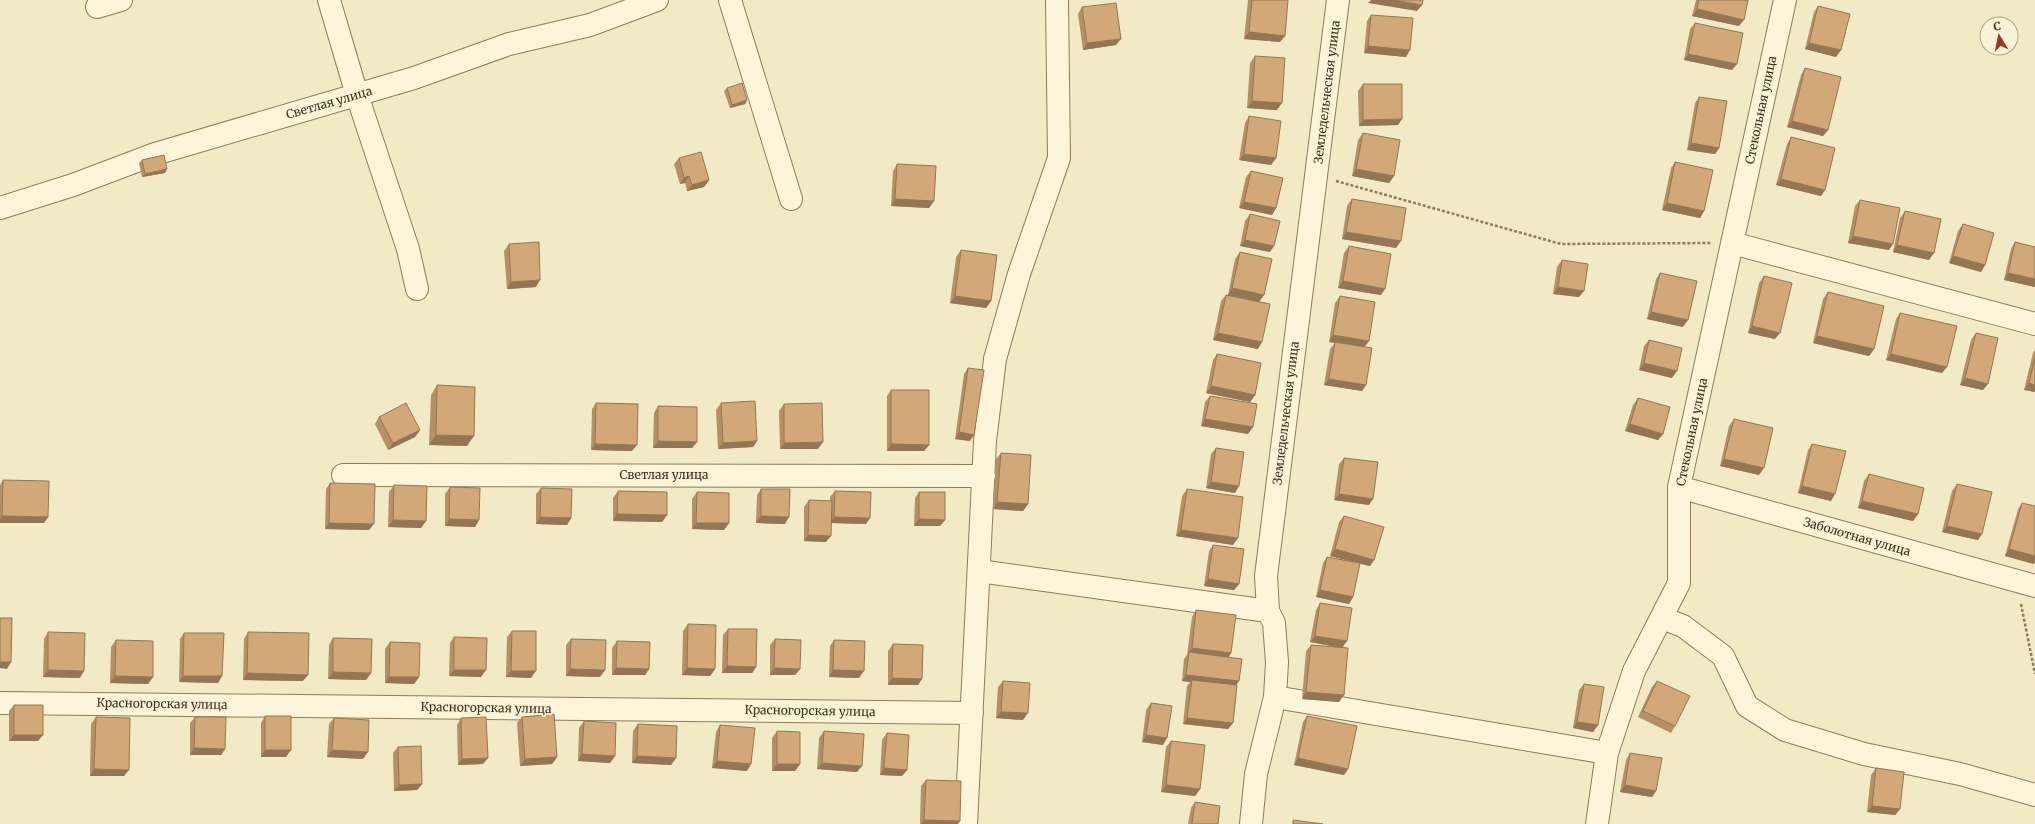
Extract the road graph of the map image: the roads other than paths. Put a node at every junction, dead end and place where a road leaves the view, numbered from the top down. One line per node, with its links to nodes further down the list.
1 (121, 0): 8 (street)
2 (329, 0): 9 (street)
3 (657, 0): 9 (street, Светлая улица)
4 (730, 0): 10 (street)
5 (1057, 0): 16 (street)
6 (1338, 0): 20 (street, Земледельческая улица)
7 (1784, 0): 12 (street, Стекольная улица)
8 (97, 7)
9 (357, 95): 11 (street, Светлая улица); 13 (street)
10 (791, 199)
11 (0, 208)
12 (1732, 243): 14 (street); 17 (street, Стекольная улица)
13 (417, 288)
14 (2035, 324)
15 (343, 475): 16 (street, Светлая улица)
16 (984, 476): 18 (street)
17 (1679, 487): 19 (street, Заболотная улица); 21 (street, Стекольная улица)
18 (979, 571): 20 (street); 24 (street)
19 (2025, 583)
20 (1268, 611): 22 (street, Земледельческая улица)
21 (1662, 618): 25 (street, Стекольная улица); 26 (street)
22 (1275, 697): 25 (street); 28 (street, Земледельческая улица)
23 (0, 703): 24 (street, Красногорская улица)
24 (972, 713): 27 (street)
25 (1607, 753): 29 (street, Стекольная улица)
26 (2035, 795)
27 (966, 824)
28 (1251, 824)
29 (1597, 824)

